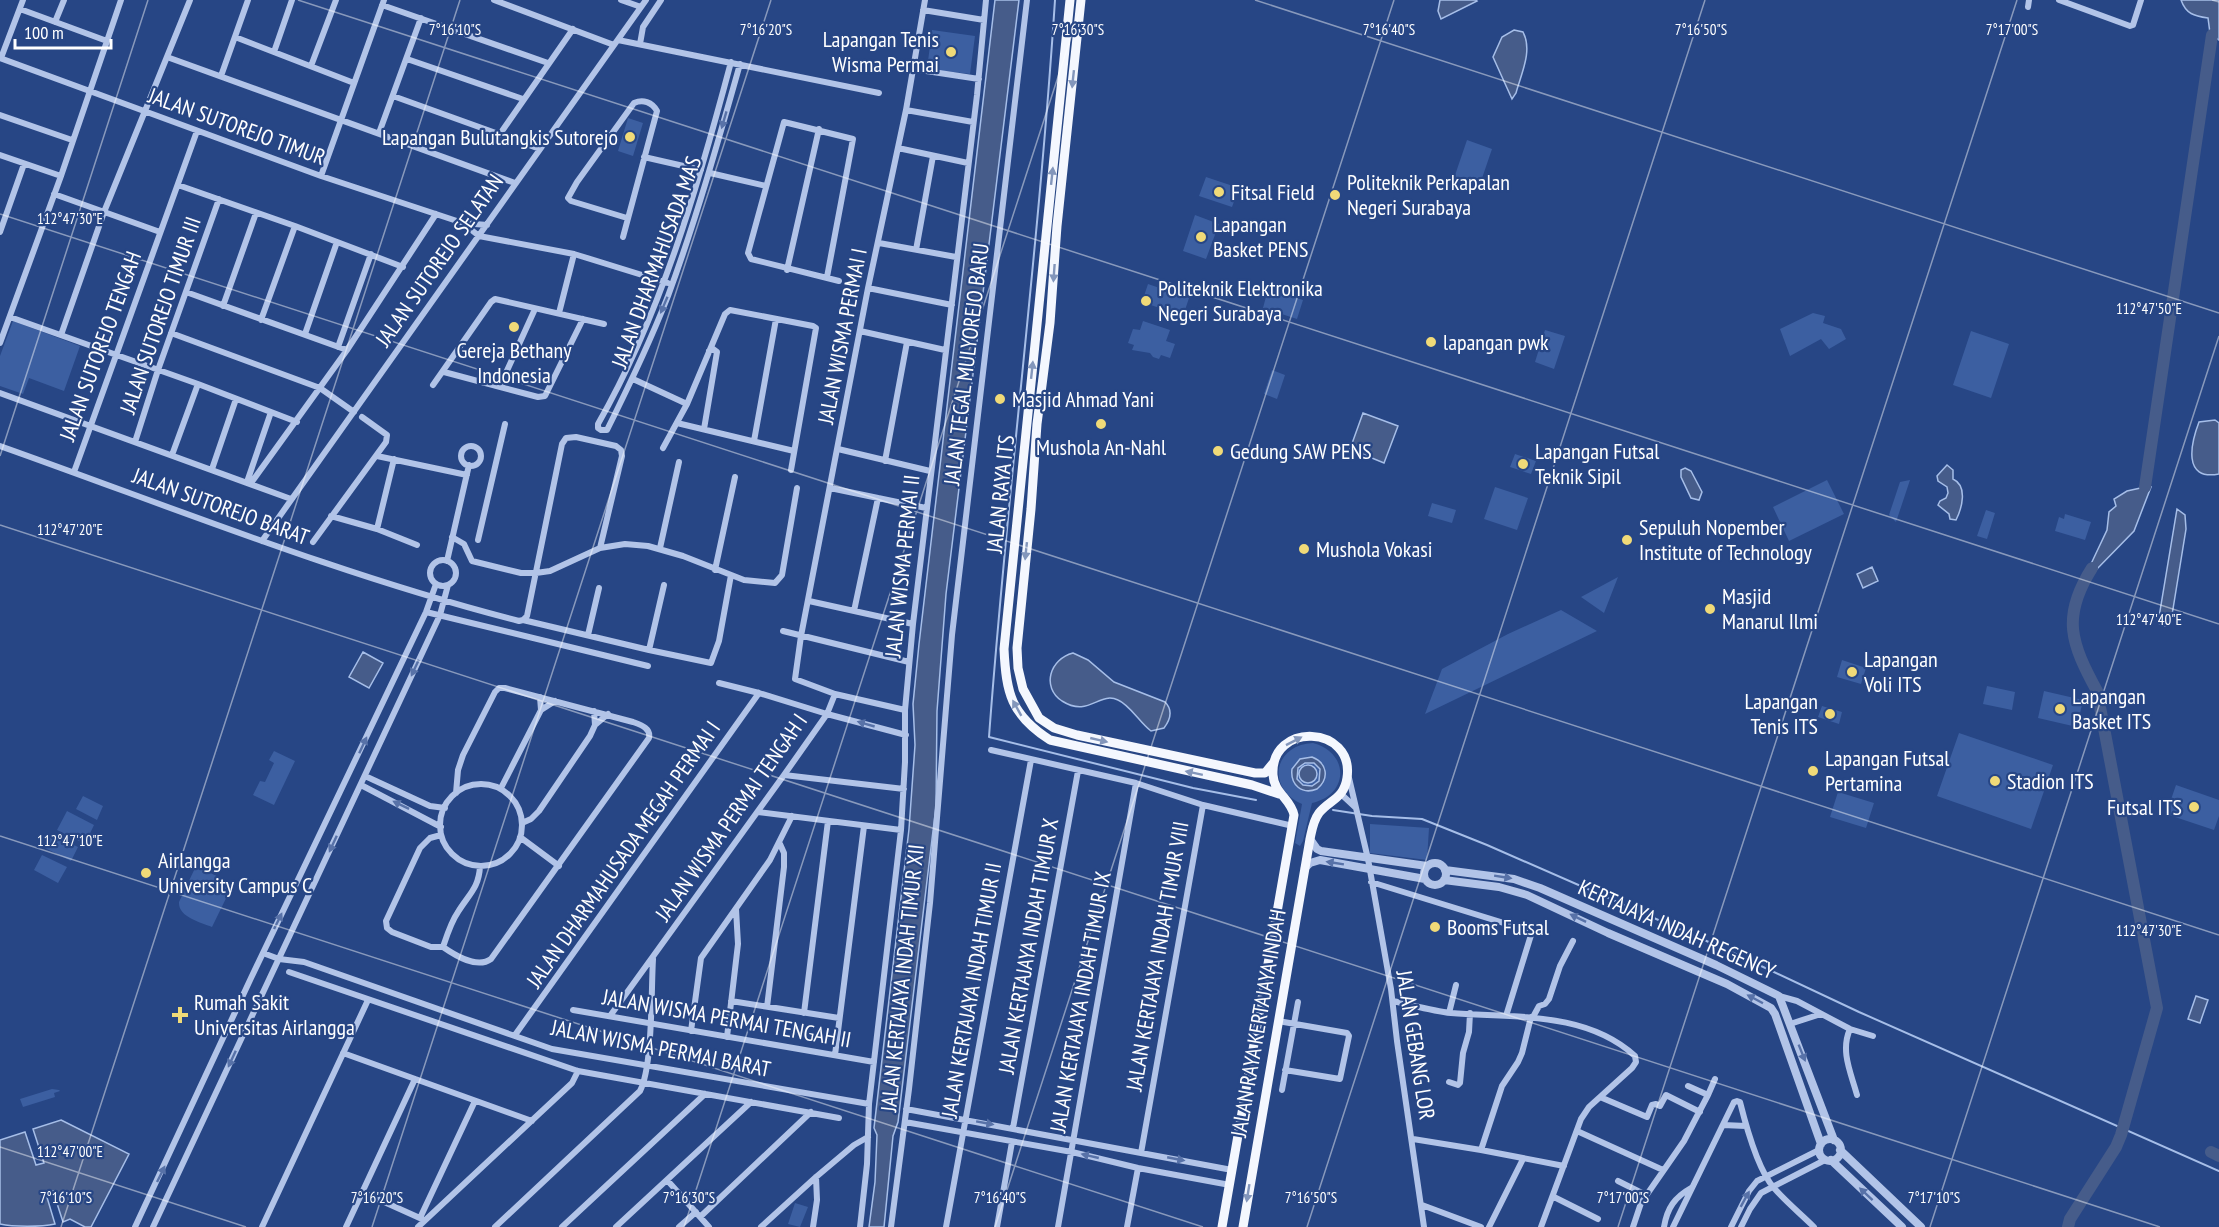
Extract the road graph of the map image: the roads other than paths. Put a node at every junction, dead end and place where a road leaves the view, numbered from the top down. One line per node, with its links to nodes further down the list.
1 (23, 0): 21 (street)
2 (64, 0): 25 (street)
3 (121, 0): 28 (street)
4 (190, 0): 36 (street)
5 (248, 0): 27 (street)
6 (292, 0): 33 (street)
7 (336, 0): 42 (street)
8 (494, 0): 26 (street)
9 (621, 0): 20 (street)
10 (646, 0): 20 (street, JALAN SUTOREJO SELATAN)
11 (661, 0): 31 (street)
12 (925, 0): 22 (street, JALAN WISMA PERMAI I)
13 (986, 0): 24 (street, JALAN WISMA PERMAI II)
14 (1028, 0): 215 (street, JALAN TEGAL MULYOREJO BARU)
15 (1070, 0): 30 (main road, JALAN RAYA ITS)
16 (1081, 0): 32 (main road, JALAN RAYA ITS)
17 (2059, 0): 18 (street)
18 (2141, 0)
19 (383, 2): 23 (street); 46 (street)
20 (641, 7): 29 (street, JALAN SUTOREJO SELATAN)
21 (20, 9): 25 (street); 37 (street)
22 (923, 10): 24 (street); 43 (street, JALAN WISMA PERMAI I)
23 (421, 18): 38 (street); 40 (street)
24 (984, 20): 45 (street, JALAN WISMA PERMAI II)
25 (55, 22): 28 (street)
26 (573, 29): 29 (street); 40 (street)
27 (235, 37): 33 (street); 44 (street)
28 (106, 41): 47 (street)
29 (616, 42): 31 (street); 62 (street, JALAN SUTOREJO SELATAN)
30 (1066, 43): 32 (main road); 34 (main road, JALAN RAYA ITS)
31 (640, 44): 39 (street)
32 (1077, 44): 35 (main road, JALAN RAYA ITS)
33 (274, 52): 42 (street)
34 (1064, 55): 35 (main road); 104 (main road, JALAN RAYA ITS, one-way to 34)
35 (1075, 56): 105 (main road, JALAN RAYA ITS, one-way to 105)
36 (167, 57): 44 (street); 52 (street)
37 (0, 58): 47 (street, JALAN SUTOREJO TIMUR)
38 (407, 59): 49 (street); 50 (street)
39 (731, 62): 41 (street); 68 (street, JALAN DHARMAHUSADA MAS)
40 (548, 63): 50 (street)
41 (740, 64): 48 (street); 69 (street, JALAN DHARMAHUSADA MAS, one-way to 69)
42 (311, 66): 46 (street)
43 (913, 69): 45 (street); 51 (street, JALAN WISMA PERMAI I)
44 (221, 76): 54 (street)
45 (979, 79): 55 (street, JALAN WISMA PERMAI II)
46 (354, 82): 54 (street)
47 (89, 90): 52 (street, JALAN SUTOREJO TIMUR); 60 (street)
48 (879, 93)
49 (393, 96): 58 (street); 59 (street)
50 (523, 99): 59 (street)
51 (906, 110): 55 (street); 61 (street, JALAN WISMA PERMAI I)
52 (144, 112): 57 (street, JALAN SUTOREJO TIMUR); 77 (street)
53 (0, 115): 60 (street)
54 (340, 121): 58 (street); 71 (street)
55 (973, 122): 66 (street, JALAN WISMA PERMAI II)
56 (819, 129): 74 (street); 95 (street); 96 (street)
57 (197, 130): 71 (street, JALAN SUTOREJO TIMUR); 73 (street, JALAN SUTOREJO TENGAH)
58 (379, 133): 72 (street)
59 (500, 134): 62 (street)
60 (72, 140): 70 (street)
61 (898, 148): 64 (street); 89 (street, JALAN WISMA PERMAI I)
62 (540, 149): 72 (street, JALAN SUTOREJO SELATAN)
63 (0, 155): 67 (street)
64 (933, 156): 66 (street); 90 (street)
65 (644, 157): 68 (street); 80 (street); 80 (street)
66 (968, 163): 93 (street, JALAN WISMA PERMAI II)
67 (24, 164): 70 (street); 84 (street)
68 (701, 170): 98 (street, JALAN DHARMAHUSADA MAS)
69 (710, 173): 74 (street); 98 (street, JALAN DHARMAHUSADA MAS)
70 (61, 176): 75 (street)
71 (321, 176): 79 (street, JALAN SUTOREJO TIMUR)
72 (515, 183): 82 (street, JALAN SUTOREJO SELATAN)
73 (178, 185): 76 (street); 85 (street, JALAN SUTOREJO TENGAH)
74 (766, 186): 95 (street)
75 (54, 194): 77 (street); 107 (street)
76 (219, 199): 78 (street); 100 (street, JALAN SUTOREJO TIMUR III)
77 (104, 212): 85 (street); 117 (street)
78 (256, 213): 83 (street); 102 (street)
79 (436, 214): 81 (street, JALAN SUTOREJO TIMUR); 94 (street)
80 (627, 218): 87 (street)
81 (463, 223): 82 (street, JALAN SUTOREJO TIMUR); 86 (street, JALAN SUTOREJO TIMUR)
82 (487, 225): 86 (street, JALAN SUTOREJO SELATAN)
83 (295, 226): 88 (street); 110 (street)
84 (0, 232)
85 (160, 232): 124 (street, JALAN SUTOREJO TENGAH)
86 (479, 236): 92 (street); 136 (street, JALAN SUTOREJO SELATAN)
87 (623, 237)
88 (337, 242): 91 (street); 116 (street)
89 (879, 243): 90 (street); 99 (street, JALAN WISMA PERMAI I)
90 (916, 250): 93 (street)
91 (371, 254): 94 (street); 120 (street)
92 (574, 254): 98 (street); 106 (street)
93 (956, 257): 101 (street, JALAN WISMA PERMAI II)
94 (402, 267): 121 (street)
95 (787, 270): 96 (street)
96 (827, 278): 97 (street)
97 (839, 281)
98 (668, 283): 127 (street, JALAN DHARMAHUSADA MAS, one-way to 127); 127 (street, JALAN DHARMAHUSADA MAS)
99 (868, 288): 101 (street); 114 (street, JALAN WISMA PERMAI I)
100 (186, 292): 102 (street); 115 (street, JALAN SUTOREJO TIMUR III)
101 (952, 305): 122 (street, JALAN WISMA PERMAI II)
102 (223, 306): 110 (street)
103 (535, 309): 106 (street); 126 (street); 130 (street)
104 (1038, 309): 105 (main road); 111 (main road, JALAN RAYA ITS)
105 (1051, 310): 112 (main road, JALAN RAYA ITS)
106 (559, 313): 108 (street)
107 (10, 317): 117 (street); 118 (street)
108 (583, 319): 113 (street); 130 (street)
109 (777, 319): 123 (street); 143 (street); 148 (street)
110 (261, 320): 116 (street)
111 (1037, 321): 112 (main road); 168 (main road, JALAN RAYA ITS, one-way to 111)
112 (1050, 322): 169 (main road, JALAN RAYA ITS)
113 (604, 324)
114 (860, 331): 119 (street); 147 (street, JALAN WISMA PERMAI I)
115 (171, 333): 125 (street, JALAN SUTOREJO TIMUR III); 131 (street)
116 (305, 334): 120 (street)
117 (61, 335): 124 (street)
118 (0, 342)
119 (906, 342): 122 (street); 153 (street)
120 (338, 347): 121 (street)
121 (347, 350): 131 (street)
122 (945, 350): 159 (street, JALAN WISMA PERMAI II)
123 (709, 351): 134 (street); 142 (street)
124 (116, 355): 125 (street); 141 (street, JALAN SUTOREJO TENGAH)
125 (158, 370): 128 (street); 144 (street, JALAN SUTOREJO TIMUR III)
126 (444, 372): 129 (street); 130 (street)
127 (633, 379): 134 (street)
128 (198, 384): 133 (street); 149 (street)
129 (433, 385)
130 (500, 386)
131 (320, 388): 136 (street); 138 (street)
132 (0, 393): 141 (street)
133 (236, 399): 135 (street); 157 (street)
134 (687, 404): 139 (street)
135 (271, 412): 138 (street); 163 (street)
136 (354, 412): 167 (street, JALAN SUTOREJO SELATAN)
137 (362, 417): 150 (street)
138 (297, 422): 163 (street)
139 (676, 423): 142 (street); 146 (street)
140 (505, 424): 154 (street)
141 (91, 426): 144 (street); 160 (street, JALAN SUTOREJO TENGAH)
142 (704, 429): 143 (street)
143 (754, 441): 148 (street)
144 (135, 442): 149 (street)
145 (0, 446): 160 (street, JALAN SUTOREJO BARAT)
146 (663, 448)
147 (838, 449): 153 (street); 165 (street, JALAN WISMA PERMAI I)
148 (794, 451): 158 (street)
149 (172, 455): 157 (street)
150 (377, 456): 152 (street); 173 (street)
151 (480, 458): 154 (street); 156 (street); 156 (street)
152 (394, 459): 161 (street); 174 (street)
153 (885, 460): 159 (street)
154 (496, 461): 176 (street)
155 (679, 462): 181 (street)
156 (469, 465): 161 (street)
157 (212, 470): 163 (street)
158 (791, 470)
159 (930, 471): 170 (street, JALAN WISMA PERMAI II)
160 (74, 472): 177 (street, JALAN SUTOREJO BARAT)
161 (467, 475): 175 (street)
162 (735, 477): 183 (street)
163 (249, 483): 167 (street)
164 (797, 488): 185 (street)
165 (830, 488): 166 (street); 192 (street, JALAN WISMA PERMAI I)
166 (878, 498): 170 (street); 193 (street)
167 (291, 500): 177 (street, JALAN SUTOREJO SELATAN)
168 (1019, 501): 169 (main road); 171 (main road, JALAN RAYA ITS)
169 (1032, 501): 172 (main road, JALAN RAYA ITS)
170 (926, 508): 197 (street, JALAN WISMA PERMAI II)
171 (1018, 513): 172 (main road); 220 (main road, JALAN RAYA ITS, one-way to 171)
172 (1030, 514): 217 (main road, JALAN RAYA ITS, one-way to 217)
173 (331, 516): 174 (street); 178 (street)
174 (377, 529): 179 (street)
175 (453, 537): 182 (street); 184 (street)
176 (478, 540)
177 (262, 541): 190 (street, JALAN SUTOREJO BARAT)
178 (313, 542)
179 (417, 545)
180 (600, 548): 181 (street); 184 (street); 184 (street)
181 (660, 548): 183 (street)
182 (447, 561): 186 (street); 187 (street)
183 (715, 570): 185 (street)
184 (536, 573): 196 (street)
185 (731, 575): 201 (street, JALAN SUTOREJO BARAT)
186 (436, 584): 187 (street); 190 (street)
187 (448, 585): 191 (street)
188 (664, 585): 201 (street)
189 (599, 588): 199 (street)
190 (431, 597): 191 (street, JALAN SUTOREJO BARAT); 194 (street)
191 (444, 602): 195 (street); 196 (street, JALAN SUTOREJO BARAT)
192 (809, 602): 193 (street); 200 (street, JALAN WISMA PERMAI I)
193 (855, 611): 197 (street)
194 (426, 612): 195 (street); 226 (street, one-way to 194)
195 (440, 615): 203 (street); 228 (street, one-way to 228)
196 (524, 620): 199 (street, JALAN SUTOREJO BARAT)
197 (912, 624): 202 (street, JALAN WISMA PERMAI II)
198 (783, 631): 200 (street)
199 (588, 635): 201 (street, JALAN SUTOREJO BARAT)
200 (801, 636): 202 (street); 206 (street, JALAN WISMA PERMAI I)
201 (649, 650)
202 (909, 663): 210 (street, JALAN WISMA PERMAI II)
203 (648, 666)
204 (719, 683): 205 (street)
205 (759, 693): 212 (street); 296 (street, JALAN DHARMAHUSADA MEGAH PERMAI I)
206 (834, 696): 210 (street); 212 (street, JALAN WISMA PERMAI TENGAH I)
207 (540, 697): 208 (street); 209 (street); 232 (street)
208 (555, 701): 209 (street); 211 (street)
209 (541, 710): 230 (street)
210 (905, 710): 216 (street, JALAN WISMA PERMAI II)
211 (594, 711): 213 (street); 214 (street)
212 (829, 711): 216 (street, one-way to 212); 227 (street, JALAN WISMA PERMAI TENGAH I)
213 (608, 714): 214 (street); 253 (street)
214 (596, 725): 241 (street)
215 (945, 732): 318 (street, JALAN KERTAJAYA INDAH TIMUR XII)
216 (906, 735): 231 (street, JALAN WISMA PERMAI II)
217 (1123, 745): 218 (main road, JALAN RAYA ITS); 220 (main road)
218 (1136, 748): 222 (main road); 223 (main road, JALAN RAYA ITS)
219 (991, 750): 221 (street, JALAN KERTAJAYA INDAH TIMUR VIII)
220 (1120, 757): 222 (main road, JALAN RAYA ITS)
221 (1031, 760): 224 (street, JALAN KERTAJAYA INDAH TIMUR VIII); 322 (street, JALAN KERTAJAYA INDAH TIMUR II)
222 (1134, 760): 233 (main road, JALAN RAYA ITS, one-way to 222)
223 (1275, 760): 225 (main road, one-way to 225); 233 (main road)
224 (1078, 771): 229 (street, JALAN KERTAJAYA INDAH TIMUR VIII); 327 (street, JALAN KERTAJAYA INDAH TIMUR X)
225 (1347, 771): 234 (main road); 237 (street)
226 (349, 774): 228 (street); 266 (street, one-way to 226)
227 (784, 775): 231 (street); 238 (street, JALAN WISMA PERMAI TENGAH I)
228 (363, 780): 236 (street); 244 (street, one-way to 228); 267 (street, one-way to 267)
229 (1136, 783): 235 (street, JALAN KERTAJAYA INDAH TIMUR VIII); 331 (street, JALAN KERTAJAYA INDAH TIMUR IX)
230 (501, 788): 232 (street); 241 (street)
231 (904, 789): 245 (street, JALAN WISMA PERMAI II)
232 (456, 793): 236 (street)
233 (1280, 794): 243 (main road)
234 (1341, 794): 237 (street); 247 (main road, JALAN RAYA KERTAJAYA INDAH)
235 (1203, 805): 243 (street); 339 (street, JALAN KERTAJAYA INDAH TIMUR VIII)
236 (445, 808): 244 (street)
237 (1355, 809): 250 (street)
238 (758, 812): 239 (street); 268 (street, JALAN WISMA PERMAI TENGAH I)
239 (792, 816): 240 (street); 248 (street)
240 (828, 821): 242 (street); 280 (street)
241 (522, 823): 246 (street)
242 (864, 826): 245 (street); 288 (street)
243 (1293, 826): 249 (main road, JALAN RAYA KERTAJAYA INDAH)
244 (441, 831): 252 (street); 265 (street)
245 (901, 831): 301 (street, JALAN WISMA PERMAI II)
246 (520, 837): 252 (street); 253 (street)
247 (1309, 843): 249 (main road); 250 (street); 255 (main road, JALAN RAYA KERTAJAYA INDAH)
248 (780, 844): 261 (street); 278 (street)
249 (1290, 845): 251 (main road, JALAN RAYA KERTAJAYA INDAH)
250 (1368, 859): 254 (street); 256 (street)
251 (1287, 861): 255 (main road); 344 (main road, JALAN RAYA KERTAJAYA INDAH)
252 (480, 866): 265 (street)
253 (559, 866): 265 (street)
254 (1427, 866): 257 (street); 258 (street)
255 (1305, 867): 256 (street, one-way to 255); 289 (main road, JALAN RAYA KERTAJAYA INDAH)
256 (1369, 868): 258 (street); 260 (street, JALAN GEBANG LOR)
257 (1445, 870): 259 (street); 262 (street, KERTAJAYA INDAH REGENCY, one-way to 262)
258 (1425, 879): 259 (street)
259 (1444, 880): 263 (street, KERTAJAYA INDAH REGENCY, one-way to 259)
260 (1371, 882): 276 (street, JALAN GEBANG LOR); 285 (street)
261 (736, 909): 275 (street); 294 (street)
262 (1613, 921): 263 (street); 269 (street, KERTAJAYA INDAH REGENCY)
263 (1608, 933): 271 (street, KERTAJAYA INDAH REGENCY)
264 (1572, 941): 286 (street)
265 (443, 947)
266 (263, 953): 267 (street, JALAN WISMA PERMAI BARAT); 362 (street, one-way to 266)
267 (279, 959): 287 (street, JALAN WISMA PERMAI BARAT); 363 (street, one-way to 363)
268 (653, 959): 284 (street, JALAN WISMA PERMAI TENGAH I); 290 (street)
269 (1716, 965): 271 (street); 273 (street, KERTAJAYA INDAH REGENCY)
270 (289, 972): 274 (street)
271 (1711, 977): 335 (street, KERTAJAYA INDAH REGENCY, one-way to 271)
272 (1456, 986): 281 (street)
273 (1779, 996): 283 (street); 292 (street, KERTAJAYA INDAH REGENCY)
274 (368, 1000): 295 (street); 299 (street)
275 (731, 1001): 278 (street); 298 (street)
276 (1392, 1001): 281 (street); 332 (street, JALAN GEBANG LOR)
277 (1298, 1002): 291 (street)
278 (767, 1007): 280 (street)
279 (573, 1010): 284 (street, JALAN WISMA PERMAI TENGAH II)
280 (804, 1013): 288 (street)
281 (1449, 1013): 282 (street)
282 (1470, 1013): 285 (street); 308 (street)
283 (1821, 1014): 292 (street); 293 (street)
284 (610, 1016): 290 (street, JALAN WISMA PERMAI TENGAH II)
285 (1506, 1016): 286 (street)
286 (1532, 1017): 314 (street); 336 (street)
287 (467, 1018): 295 (street); 296 (street, JALAN WISMA PERMAI BARAT)
288 (839, 1018): 300 (street)
289 (1278, 1021): 291 (street); 346 (main road, JALAN RAYA KERTAJAYA INDAH)
290 (650, 1023): 294 (street, JALAN WISMA PERMAI TENGAH II); 302 (street)
291 (1294, 1024): 303 (street); 303 (street)
292 (1790, 1024): 333 (street, KERTAJAYA INDAH REGENCY, one-way to 333)
293 (1850, 1029): 297 (street); 313 (street)
294 (691, 1030): 298 (street, JALAN WISMA PERMAI TENGAH II)
295 (463, 1032): 304 (street)
296 (515, 1035): 302 (street, JALAN WISMA PERMAI BARAT)
297 (1873, 1036)
298 (727, 1037): 300 (street, JALAN WISMA PERMAI TENGAH II)
299 (343, 1053): 305 (street); 364 (street)
300 (835, 1055): 301 (street, JALAN WISMA PERMAI TENGAH II)
301 (874, 1062): 317 (street, JALAN WISMA PERMAI II)
302 (647, 1067): 307 (street); 317 (street, JALAN WISMA PERMAI BARAT)
303 (1285, 1070): 310 (street)
304 (578, 1071): 307 (street); 323 (street)
305 (415, 1079): 315 (street); 354 (street)
306 (1715, 1079): 312 (street)
307 (644, 1081): 311 (street); 367 (street)
308 (1449, 1082)
309 (1688, 1086): 312 (street)
310 (1281, 1090)
311 (705, 1094): 316 (street); 368 (street)
312 (1708, 1095): 320 (street)
313 (1857, 1095)
314 (1600, 1096): 320 (street); 328 (street)
315 (476, 1101): 323 (street); 359 (street)
316 (751, 1102): 319 (street); 349 (street)
317 (868, 1104): 330 (street, JALAN WISMA PERMAI II)
318 (906, 1109): 322 (street); 324 (street, JALAN KERTAJAYA INDAH TIMUR XII)
319 (811, 1112): 321 (street); 358 (street)
320 (1700, 1112): 345 (street)
321 (839, 1118)
322 (965, 1120): 327 (street, one-way to 327); 329 (street, JALAN KERTAJAYA INDAH TIMUR II)
323 (532, 1121): 359 (street)
324 (905, 1122): 329 (street); 375 (street, JALAN KERTAJAYA INDAH TIMUR XII)
325 (1722, 1125): 326 (street); 326 (street); 352 (street)
326 (1746, 1126): 348 (street)
327 (1013, 1128): 331 (street)
328 (1577, 1131): 342 (street); 345 (street)
329 (963, 1132): 334 (street); 376 (street, JALAN KERTAJAYA INDAH TIMUR II)
330 (868, 1137): 347 (street); 374 (street, JALAN WISMA PERMAI II)
331 (1074, 1139): 338 (street, JALAN KERTAJAYA INDAH TIMUR IX); 339 (street)
332 (1413, 1140): 336 (street); 357 (street, JALAN GEBANG LOR)
333 (1834, 1140): 335 (street); 337 (street)
334 (1012, 1142): 338 (street); 377 (street)
335 (1820, 1147): 341 (street); 348 (street)
336 (1481, 1150): 340 (street)
337 (1840, 1150): 341 (street); 392 (street)
338 (1072, 1152): 343 (street, one-way to 338); 378 (street, JALAN KERTAJAYA INDAH TIMUR IX)
339 (1141, 1153): 344 (street, one-way to 344)
340 (1523, 1159): 342 (street); 384 (street)
341 (1828, 1160): 353 (street); 391 (street, one-way to 341)
342 (1564, 1166): 356 (street)
343 (1138, 1167): 351 (street); 379 (street)
344 (1232, 1170): 346 (main road); 351 (main road, JALAN RAYA KERTAJAYA INDAH)
345 (1663, 1170): 355 (street)
346 (1251, 1173): 381 (main road, JALAN RAYA KERTAJAYA INDAH, one-way to 381)
347 (816, 1177): 372 (street); 373 (street)
348 (1766, 1178): 353 (street); 389 (street, one-way to 348)
349 (667, 1180): 358 (street); 369 (street)
350 (1618, 1181): 355 (street)
351 (1230, 1185): 380 (main road, JALAN RAYA KERTAJAYA INDAH)
352 (1692, 1187): 387 (street); 388 (street)
353 (1773, 1188): 361 (street); 390 (street)
354 (362, 1192): 359 (street); 365 (street)
355 (1646, 1195): 386 (street)
356 (1554, 1197): 360 (street); 385 (street)
357 (1422, 1204): 382 (street, JALAN GEBANG LOR); 383 (street)
358 (698, 1214): 370 (street); 371 (street)
359 (423, 1219): 366 (street)
360 (1598, 1219)
361 (1810, 1225)
362 (135, 1227)
363 (153, 1227)
364 (262, 1227)
365 (346, 1227)
366 (418, 1227)
367 (495, 1227)
368 (562, 1227)
369 (616, 1227)
370 (679, 1227)
371 (709, 1227)
372 (761, 1227)
373 (813, 1227)
374 (860, 1227)
375 (891, 1227)
376 (946, 1227)
377 (997, 1227)
378 (1058, 1227)
379 (1127, 1227)
380 (1222, 1227)
381 (1243, 1227)
382 (1424, 1227)
383 (1481, 1227)
384 (1489, 1227)
385 (1541, 1227)
386 (1633, 1227)
387 (1664, 1227)
388 (1673, 1227)
389 (1731, 1227)
390 (1741, 1227)
391 (1902, 1227)
392 (1921, 1227)

